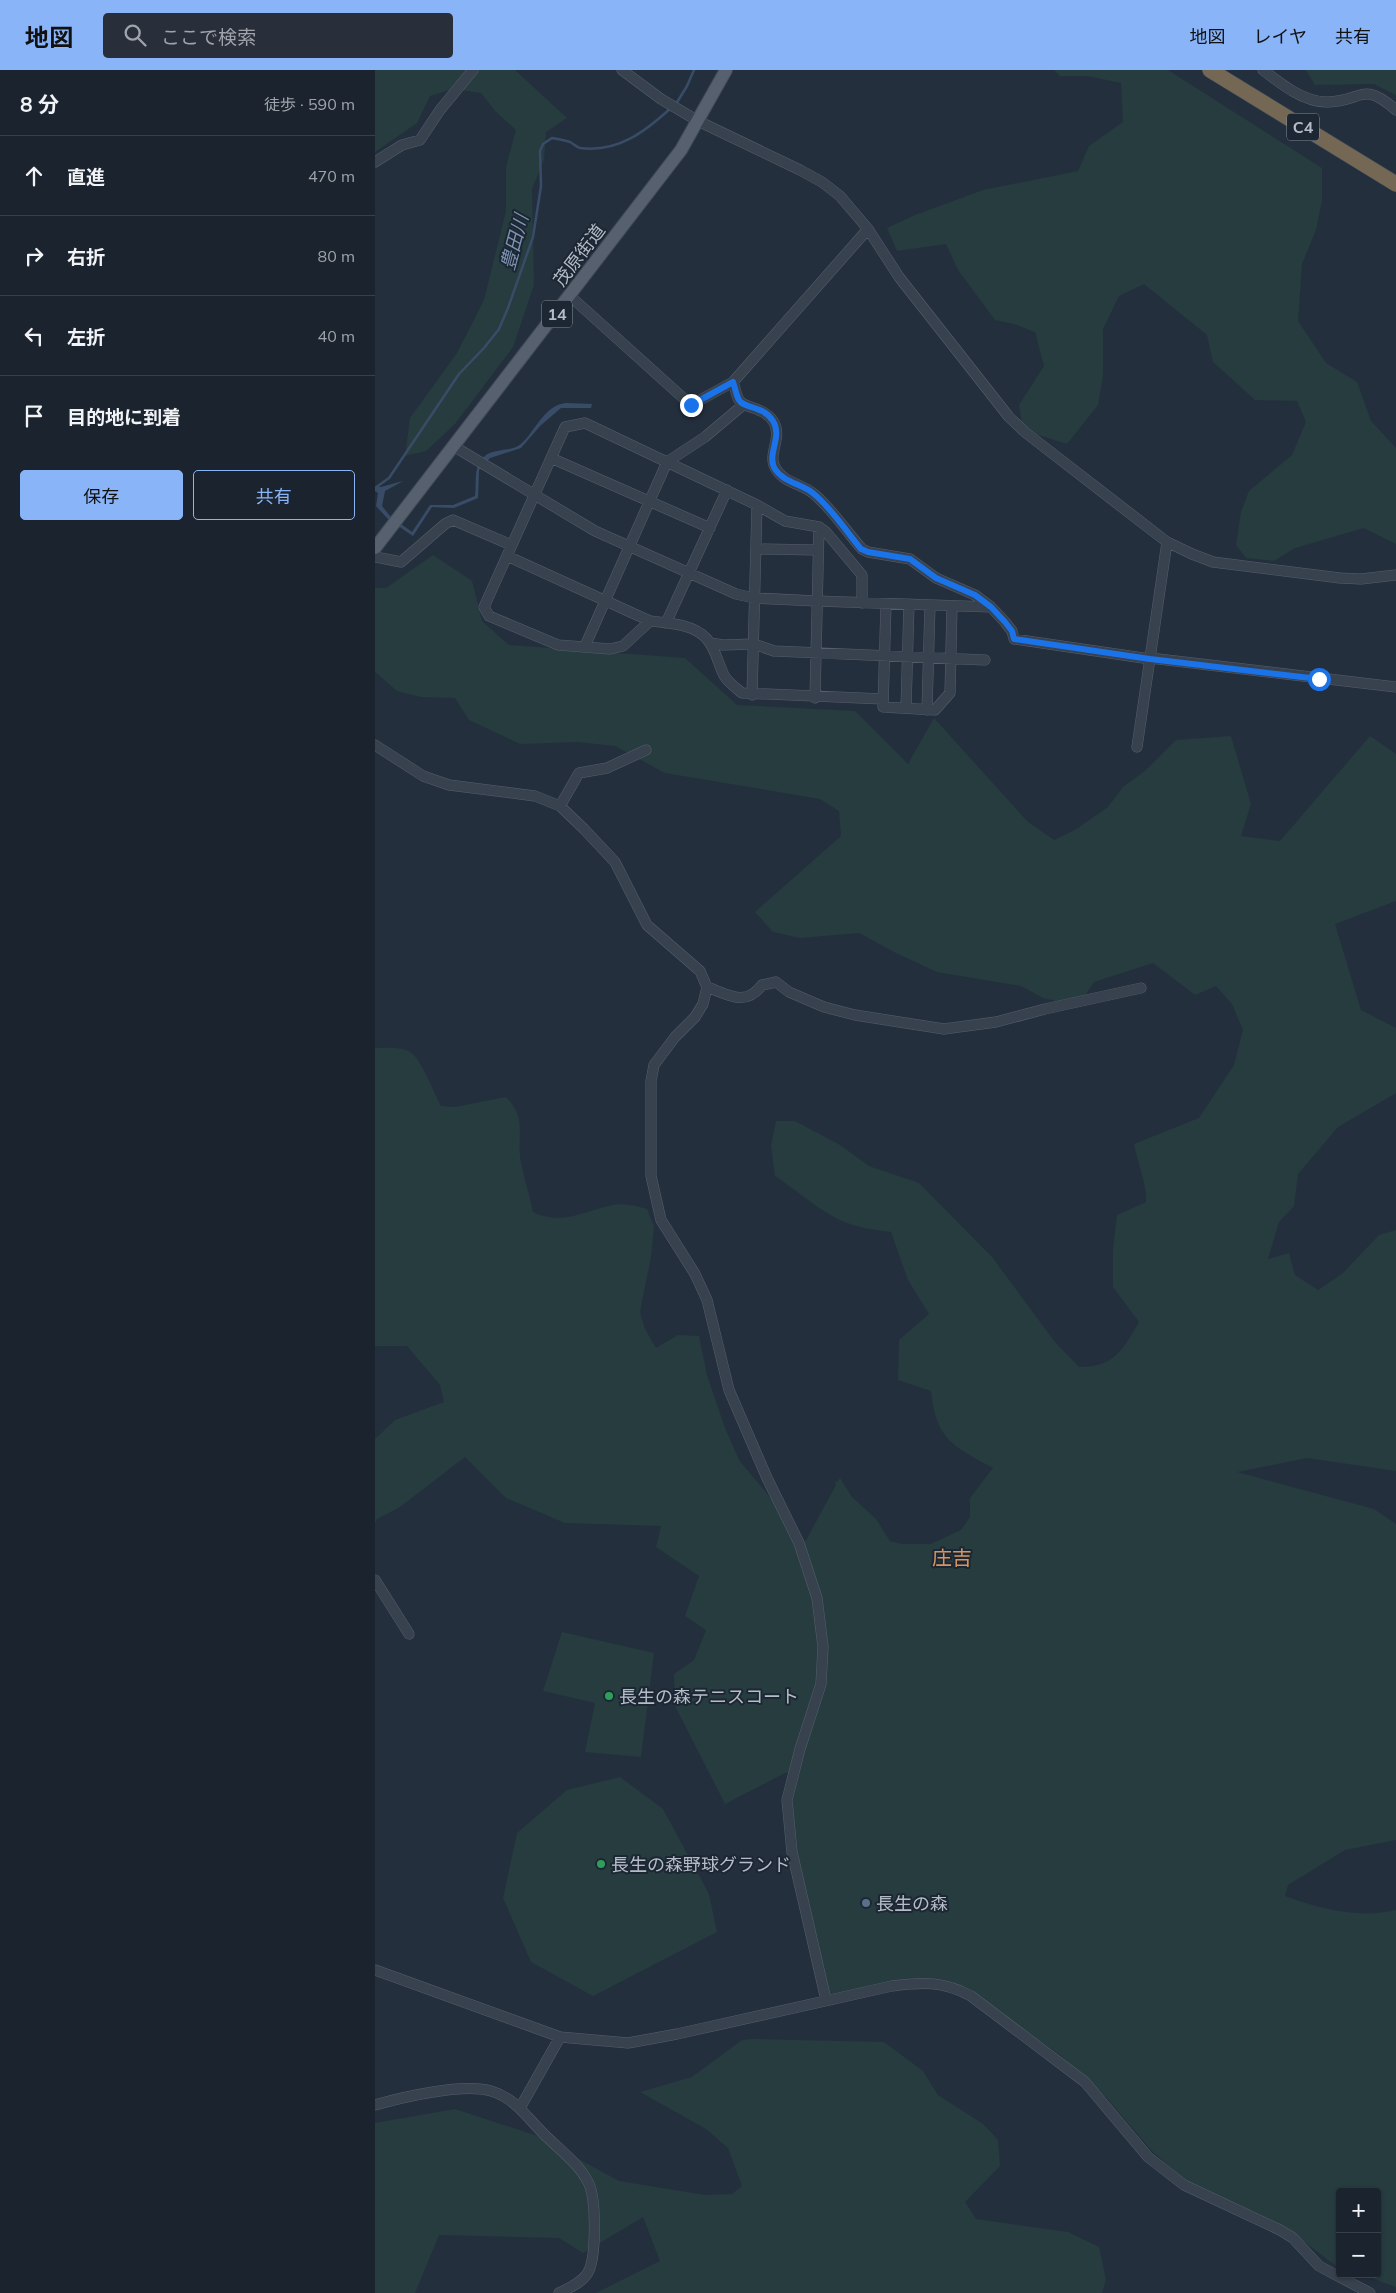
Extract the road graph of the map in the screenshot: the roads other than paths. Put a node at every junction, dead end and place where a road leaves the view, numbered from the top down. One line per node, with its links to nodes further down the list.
1 (473, 70): 8 (street)
2 (622, 70): 7 (street)
3 (725, 70): 7 (main road, 茂原街道 / 14)
4 (1210, 70): 9 (highway, C4)
5 (1263, 70): 6 (street)
6 (1396, 110)
7 (698, 121): 10 (street); 11 (main road, 茂原街道 / 14)
8 (375, 162)
9 (1396, 184)
10 (868, 228): 12 (street); 23 (street)
11 (570, 296): 12 (street); 14 (main road, 茂原街道 / 14)
12 (733, 382): 13 (street)
13 (743, 404): 16 (street); 41 (street)
14 (455, 447): 18 (street); 26 (main road, 茂原街道 / 14)
15 (551, 458): 16 (street); 18 (street); 19 (street)
16 (667, 462): 17 (street); 19 (street)
17 (727, 490): 20 (street); 22 (street)
18 (534, 495): 24 (street); 25 (street)
19 (649, 501): 22 (street); 25 (street)
20 (757, 505): 21 (street); 27 (street)
21 (819, 527): 28 (street); 36 (street)
22 (709, 528): 31 (street)
23 (1167, 542): 32 (street); 52 (street)
24 (511, 545): 29 (street); 30 (street)
25 (629, 547): 31 (street); 34 (street)
26 (375, 548)
27 (756, 549): 28 (street); 33 (street)
28 (818, 550): 35 (street)
29 (507, 556): 34 (street); 46 (street)
30 (375, 557)
31 (689, 574): 33 (street); 43 (street)
32 (1396, 575)
33 (754, 598): 35 (street); 45 (street)
34 (605, 600): 42 (street); 46 (street)
35 (817, 602): 36 (street); 47 (street)
36 (862, 603): 37 (street)
37 (886, 604): 38 (street); 48 (street)
38 (909, 604): 39 (street); 49 (street)
39 (929, 605): 40 (street); 50 (street)
40 (952, 606): 41 (street); 51 (street)
41 (991, 607): 52 (street)
42 (650, 621): 43 (street); 46 (street)
43 (666, 623): 44 (street)
44 (710, 643): 45 (street); 55 (street)
45 (754, 644): 47 (street); 55 (street)
46 (585, 646)
47 (816, 653): 48 (street); 56 (street)
48 (885, 656): 49 (street); 57 (street)
49 (908, 657): 50 (street); 58 (street)
50 (929, 658): 51 (street); 59 (street)
51 (950, 658): 53 (street); 59 (street)
52 (1150, 658): 54 (street); 61 (street)
53 (985, 660)
54 (1396, 687)
55 (752, 695): 56 (street)
56 (815, 698): 57 (street)
57 (883, 699): 58 (street)
58 (906, 708): 59 (street)
59 (927, 710)
60 (375, 745): 63 (street)
61 (1137, 747)
62 (646, 750): 63 (street)
63 (560, 806): 64 (street)
64 (707, 987): 65 (street); 69 (street)
65 (1141, 988)
66 (375, 1580): 67 (street)
67 (409, 1634)
68 (375, 1970): 70 (street)
69 (826, 2000): 70 (street); 74 (street)
70 (560, 2038): 72 (street)
71 (375, 2105): 72 (street)
72 (520, 2108): 73 (street)
73 (559, 2293)
74 (1370, 2293)

